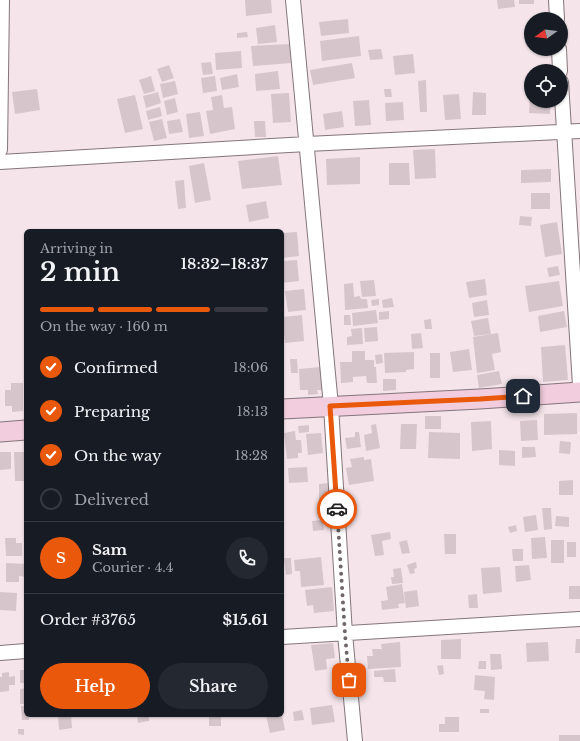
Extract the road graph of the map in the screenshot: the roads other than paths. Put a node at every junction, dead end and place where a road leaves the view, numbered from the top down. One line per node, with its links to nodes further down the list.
1 (2, 0): 9 (street)
2 (293, 0): 8 (street)
3 (556, 0): 4 (street)
4 (557, 12)
5 (563, 108): 7 (street)
6 (580, 130): 7 (street)
7 (564, 132): 8 (street); 11 (street)
8 (307, 144): 10 (street); 13 (street)
9 (0, 150)
10 (0, 162)
11 (580, 385)
12 (580, 392): 13 (main road)
13 (330, 406): 14 (main road); 18 (street)
14 (284, 409)
15 (24, 430): 16 (main road)
16 (0, 432)
17 (580, 620): 18 (street)
18 (345, 634): 19 (street); 22 (street)
19 (284, 637)
20 (24, 651): 21 (street)
21 (0, 653)
22 (355, 741)

